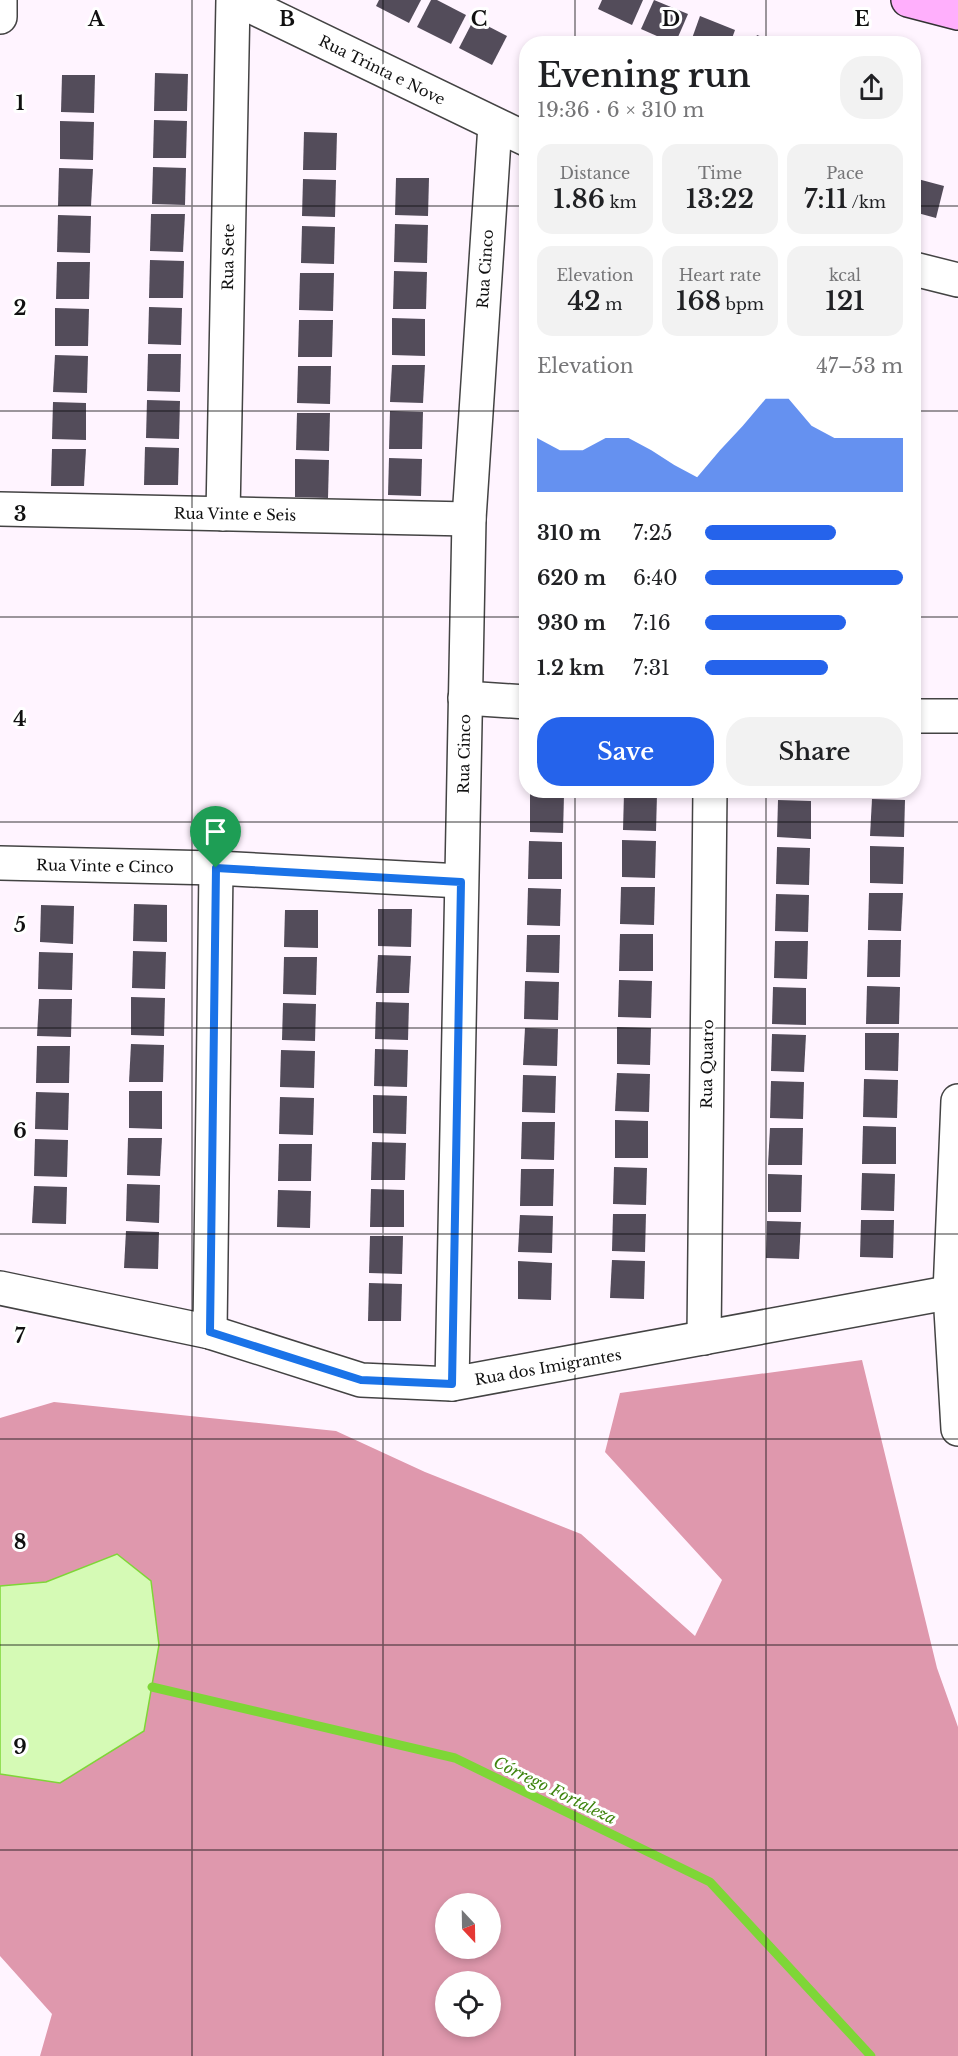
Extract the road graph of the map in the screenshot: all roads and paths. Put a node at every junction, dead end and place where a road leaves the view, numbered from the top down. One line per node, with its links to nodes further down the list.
1 (0, 0): 6 (street)
2 (233, 0): 12 (street, Rua Sete)
3 (238, 0): 7 (street, Rua Trinta e Nove)
4 (908, 0): 5 (main road)
5 (958, 13)
6 (0, 17)
7 (495, 125): 8 (street, Rua Trinta e Nove); 13 (street, Rua Cinco)
8 (519, 136)
9 (921, 271): 10 (street)
10 (958, 280)
11 (0, 509): 12 (street, Rua Vinte e Seis)
12 (224, 514): 13 (street, Rua Vinte e Seis)
13 (469, 519): 14 (street, Rua Cinco)
14 (465, 698): 15 (street); 21 (street, Rua Cinco)
15 (519, 702)
16 (921, 716): 17 (street)
17 (958, 716)
18 (710, 798): 26 (street, Rua Quatro)
19 (0, 863): 20 (street, Rua Vinte e Cinco)
20 (216, 868): 21 (street, Rua Vinte e Cinco); 25 (street)
21 (461, 882): 27 (street, Rua Cinco)
22 (958, 1101): 24 (street)
23 (0, 1288): 25 (street, Rua dos Imigrantes)
24 (954, 1292): 26 (street, Rua dos Imigrantes); 28 (street)
25 (210, 1332): 27 (street, Rua dos Imigrantes)
26 (704, 1338): 27 (street, Rua dos Imigrantes)
27 (452, 1384)
28 (958, 1429)

